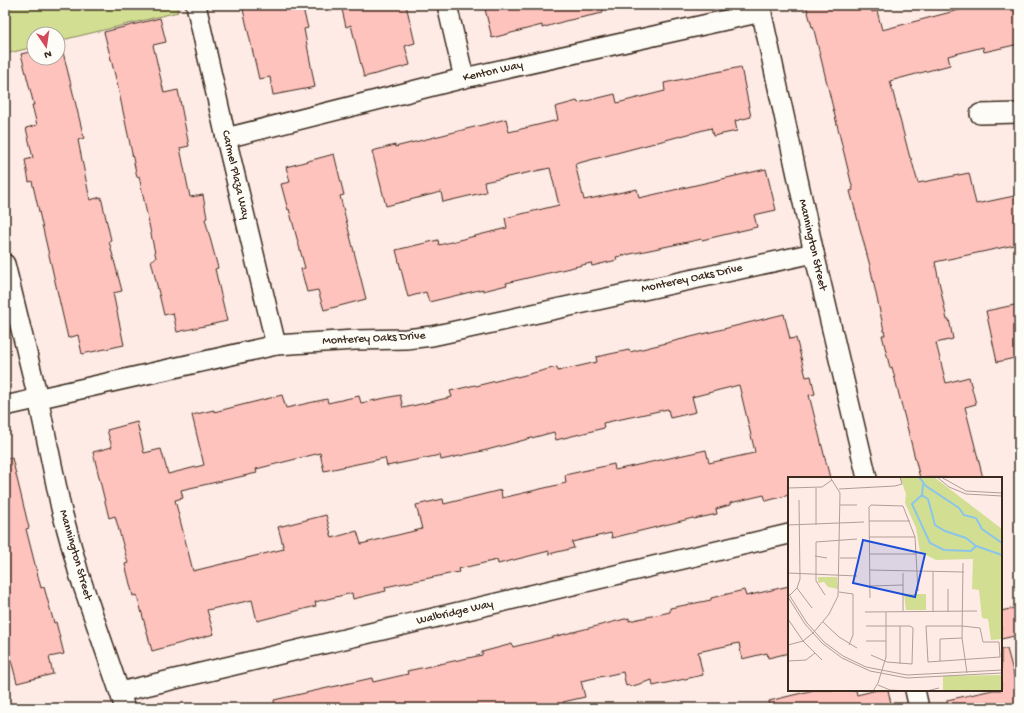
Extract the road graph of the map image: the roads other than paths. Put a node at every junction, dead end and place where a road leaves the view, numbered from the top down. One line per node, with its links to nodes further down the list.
1 (196, 5): 7 (street, Carmel Plaza Way)
2 (447, 5): 4 (street)
3 (761, 8): 4 (street, Kenton Way); 8 (street, Mannington Street)
4 (464, 78): 7 (street, Kenton Way)
5 (1019, 113): 6 (street)
6 (980, 114)
7 (226, 138): 10 (street, Carmel Plaza Way)
8 (814, 253): 10 (street, Monterey Oaks Drive); 13 (street, Mannington Street)
9 (5, 264): 11 (street, Mannington Street)
10 (276, 345): 11 (street, Monterey Oaks Drive)
11 (38, 398): 12 (street, Monterey Oaks Drive); 16 (street, Mannington Street)
12 (5, 406)
13 (867, 477)
14 (788, 534): 16 (street, Walbridge Way)
15 (915, 691): 17 (street)
16 (122, 700)
17 (920, 708)

